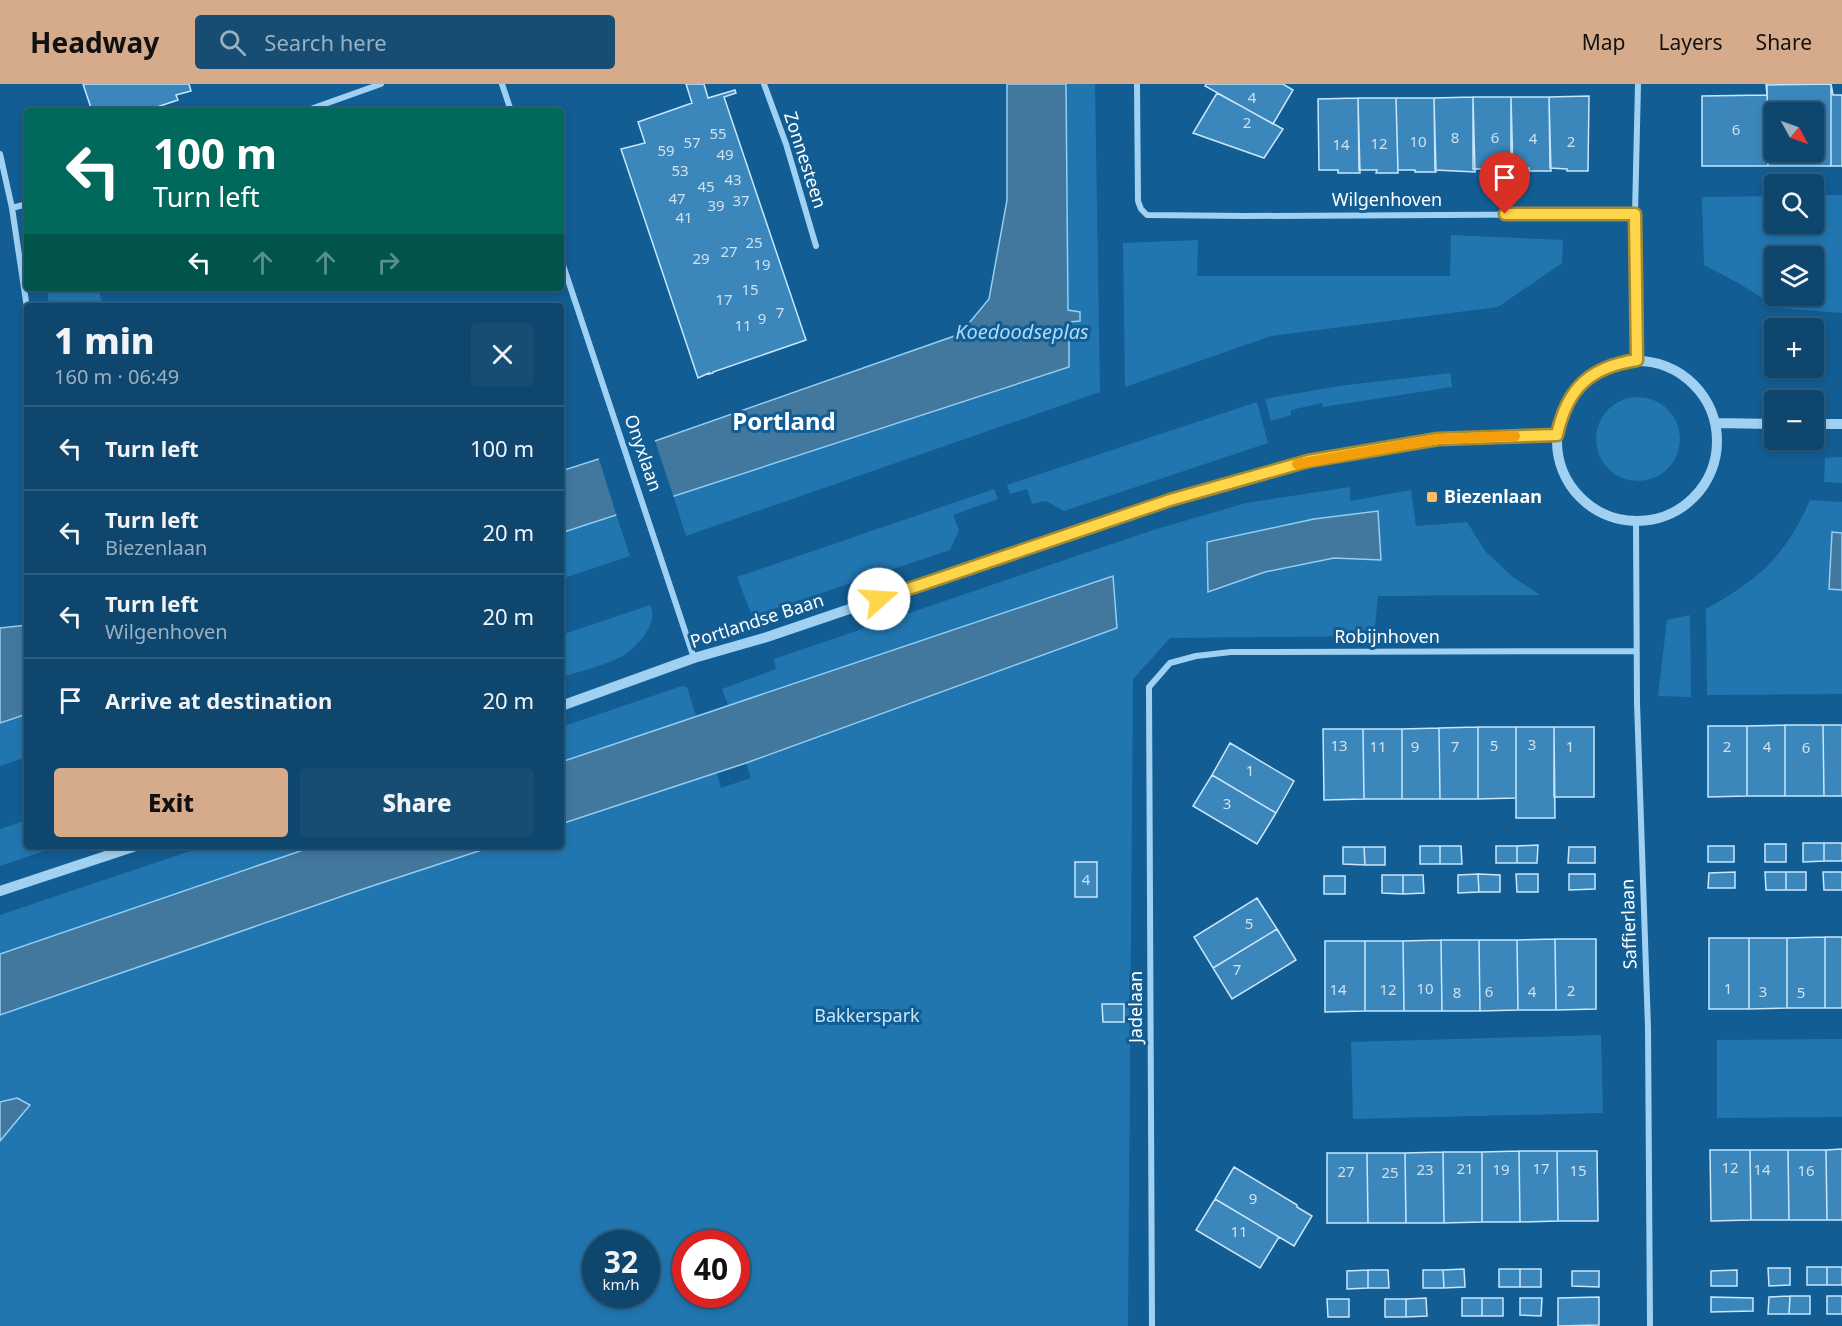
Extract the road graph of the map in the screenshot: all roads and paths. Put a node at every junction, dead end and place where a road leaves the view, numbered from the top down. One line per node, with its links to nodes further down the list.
1 (381, 84): 7 (street)
2 (510, 84): 6 (street)
3 (764, 84): 13 (street, Zonnesteen)
4 (1137, 84): 12 (street, Wilgenhoven)
5 (1638, 84): 12 (street)
6 (502, 85): 8 (street)
7 (313, 108)
8 (510, 108)
9 (0, 154): 11 (street)
10 (24, 205): 11 (street)
11 (12, 208): 15 (street)
12 (1635, 214): 16 (street)
13 (816, 246)
14 (564, 268): 24 (street, Onyxlaan)
15 (24, 288)
16 (1637, 360): 17 (street); 21 (street)
17 (1716, 423): 18 (street); 22 (street)
18 (1764, 424)
19 (1824, 424): 20 (street)
20 (1842, 424)
21 (1557, 435): 22 (street); 24 (street, Portlandse Baan)
22 (1636, 521): 23 (street, Saffierlaan)
23 (1636, 651): 25 (street, Robijnhoven); 30 (street, Saffierlaan)
24 (694, 658): 26 (street, Portlandse Baan)
25 (1149, 687): 29 (street, Jadelaan)
26 (564, 705)
27 (127, 849): 28 (street)
28 (0, 891)
29 (1152, 1326)
30 (1650, 1326)

